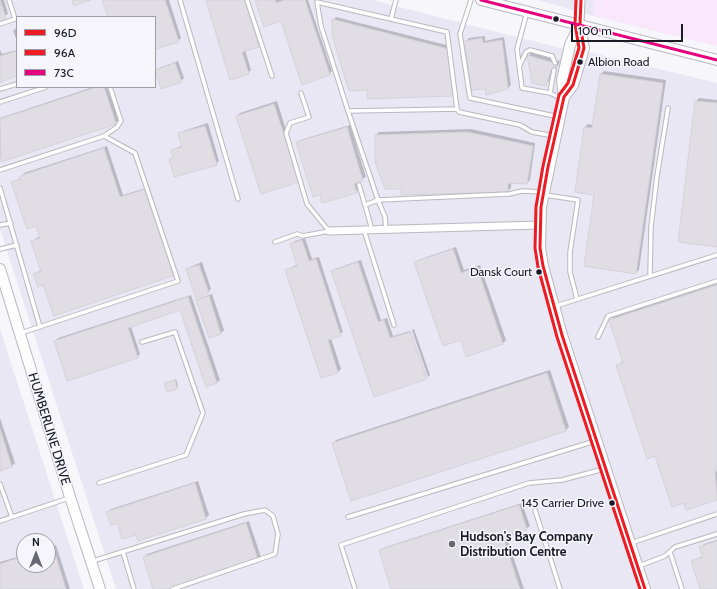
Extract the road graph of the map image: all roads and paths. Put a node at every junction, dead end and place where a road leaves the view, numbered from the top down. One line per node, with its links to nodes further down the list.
1 (10, 0): 9 (lane)
2 (180, 0): 36 (lane)
3 (247, 0): 17 (lane)
4 (396, 0): 10 (lane)
5 (471, 0): 29 (lane)
6 (481, 0): 8 (street)
7 (581, 0): 12 (street)
8 (528, 11): 12 (street); 15 (lane)
9 (16, 19): 11 (lane)
10 (391, 20): 27 (lane); 28 (lane)
11 (0, 24)
12 (580, 24): 13 (street); 24 (street)
13 (717, 60)
14 (555, 63): 15 (lane)
15 (519, 66): 23 (lane)
16 (554, 70): 23 (lane)
17 (272, 76)
18 (16, 84): 21 (lane)
19 (43, 88): 25 (lane)
20 (110, 88): 30 (lane)
21 (0, 89)
22 (301, 93): 45 (lane)
23 (550, 93): 24 (lane)
24 (564, 98): 29 (street)
25 (0, 102)
26 (668, 108): 51 (lane)
27 (457, 109): 28 (lane); 31 (lane)
28 (348, 112): 37 (lane)
29 (560, 117): 31 (street)
30 (104, 136): 32 (lane); 57 (lane)
31 (555, 136): 35 (street)
32 (0, 170)
33 (360, 186): 38 (lane)
34 (0, 188): 39 (lane)
35 (543, 194): 37 (lane); 41 (street); 54 (lane)
36 (238, 199)
37 (378, 200): 38 (lane); 44 (lane)
38 (365, 205): 43 (lane)
39 (11, 223): 40 (lane); 47 (lane)
40 (0, 225)
41 (539, 225): 44 (street); 55 (street)
42 (364, 230): 43 (street); 45 (street); 56 (lane)
43 (372, 230): 44 (street)
44 (386, 230)
45 (329, 231): 46 (lane)
46 (275, 242)
47 (17, 245): 48 (lane); 57 (lane)
48 (0, 249)
49 (717, 255): 51 (lane)
50 (0, 269): 53 (street, HUMBERLINE DRIVE)
51 (650, 276): 54 (lane)
52 (717, 281): 59 (lane)
53 (4, 294): 58 (street, HUMBERLINE DRIVE)
54 (577, 299): 55 (lane)
55 (554, 307): 61 (street)
56 (394, 325)
57 (40, 327): 58 (lane)
58 (20, 333): 65 (street, HUMBERLINE DRIVE)
59 (598, 337)
60 (142, 342): 63 (lane)
61 (596, 441): 62 (street); 69 (lane)
62 (605, 469): 72 (street); 80 (lane)
63 (99, 483)
64 (0, 484): 68 (lane)
65 (70, 497): 68 (lane); 75 (street, HUMBERLINE DRIVE)
66 (535, 510): 81 (lane)
67 (717, 514): 72 (lane)
68 (12, 517): 70 (lane)
69 (348, 517)
70 (0, 521)
71 (717, 534): 74 (lane)
72 (630, 543): 76 (street)
73 (123, 552): 75 (lane); 78 (lane); 79 (lane)
74 (670, 552): 76 (lane); 83 (lane)
75 (91, 562): 77 (street, HUMBERLINE DRIVE)
76 (637, 566): 82 (street)
77 (100, 589)
78 (134, 589)
79 (173, 589)
80 (355, 589)
81 (560, 589)
82 (645, 589)
83 (682, 589)

